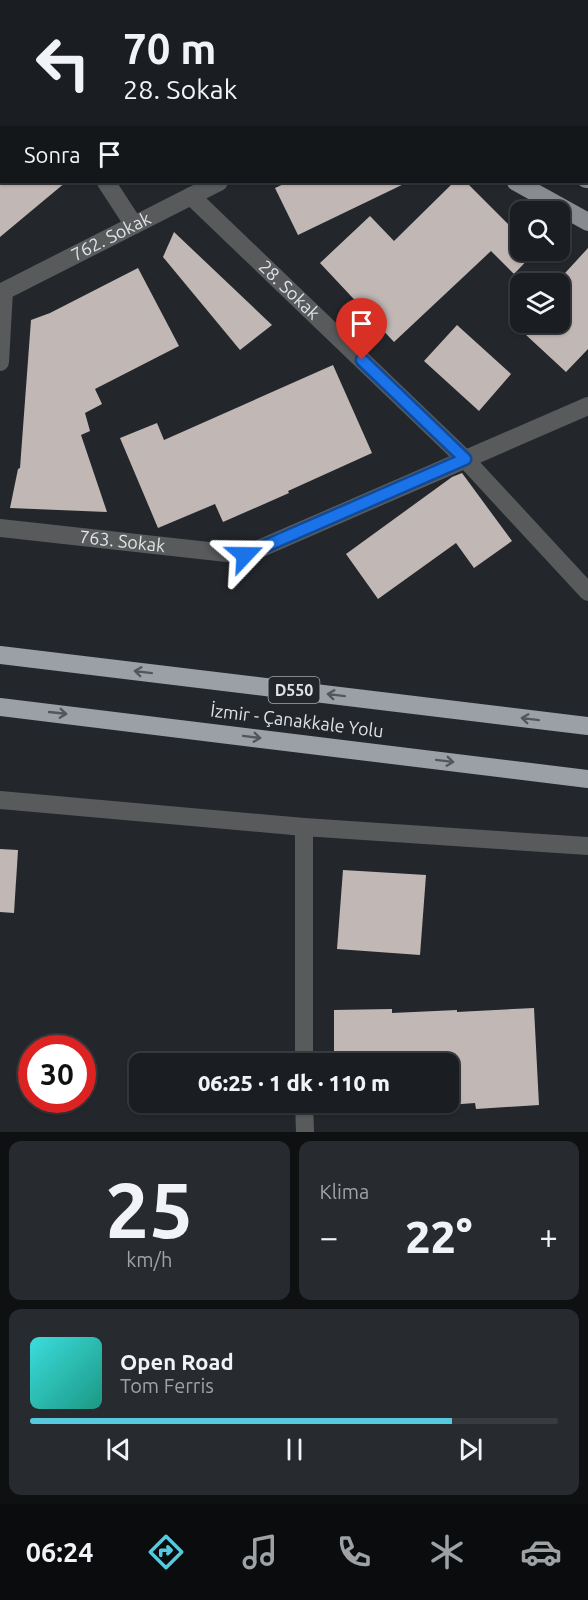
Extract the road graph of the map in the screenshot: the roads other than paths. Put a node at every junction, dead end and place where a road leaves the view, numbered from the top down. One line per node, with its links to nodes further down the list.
1 (107, 183): 6 (street)
2 (217, 183): 4 (street, 762. Sokak)
3 (518, 183): 5 (main road)
4 (191, 196): 6 (street, 762. Sokak); 10 (street, 28. Sokak)
5 (588, 222)
6 (134, 225): 7 (street, 762. Sokak)
7 (2, 288): 8 (street)
8 (0, 362)
9 (588, 406): 10 (street)
10 (465, 459): 11 (street, 763. Sokak); 12 (street, 28. Sokak)
11 (0, 528)
12 (588, 592)
13 (0, 654): 15 (highway, İzmir - Çanakkale Yolu / D550, one-way to 13)
14 (0, 707): 16 (highway, İzmir - Çanakkale Yolu, one-way to 16)
15 (588, 726)
16 (588, 779)
17 (0, 800): 18 (street)
18 (304, 827): 19 (street); 20 (street)
19 (588, 846)
20 (304, 1053)
21 (304, 1113): 22 (street)
22 (304, 1132)

